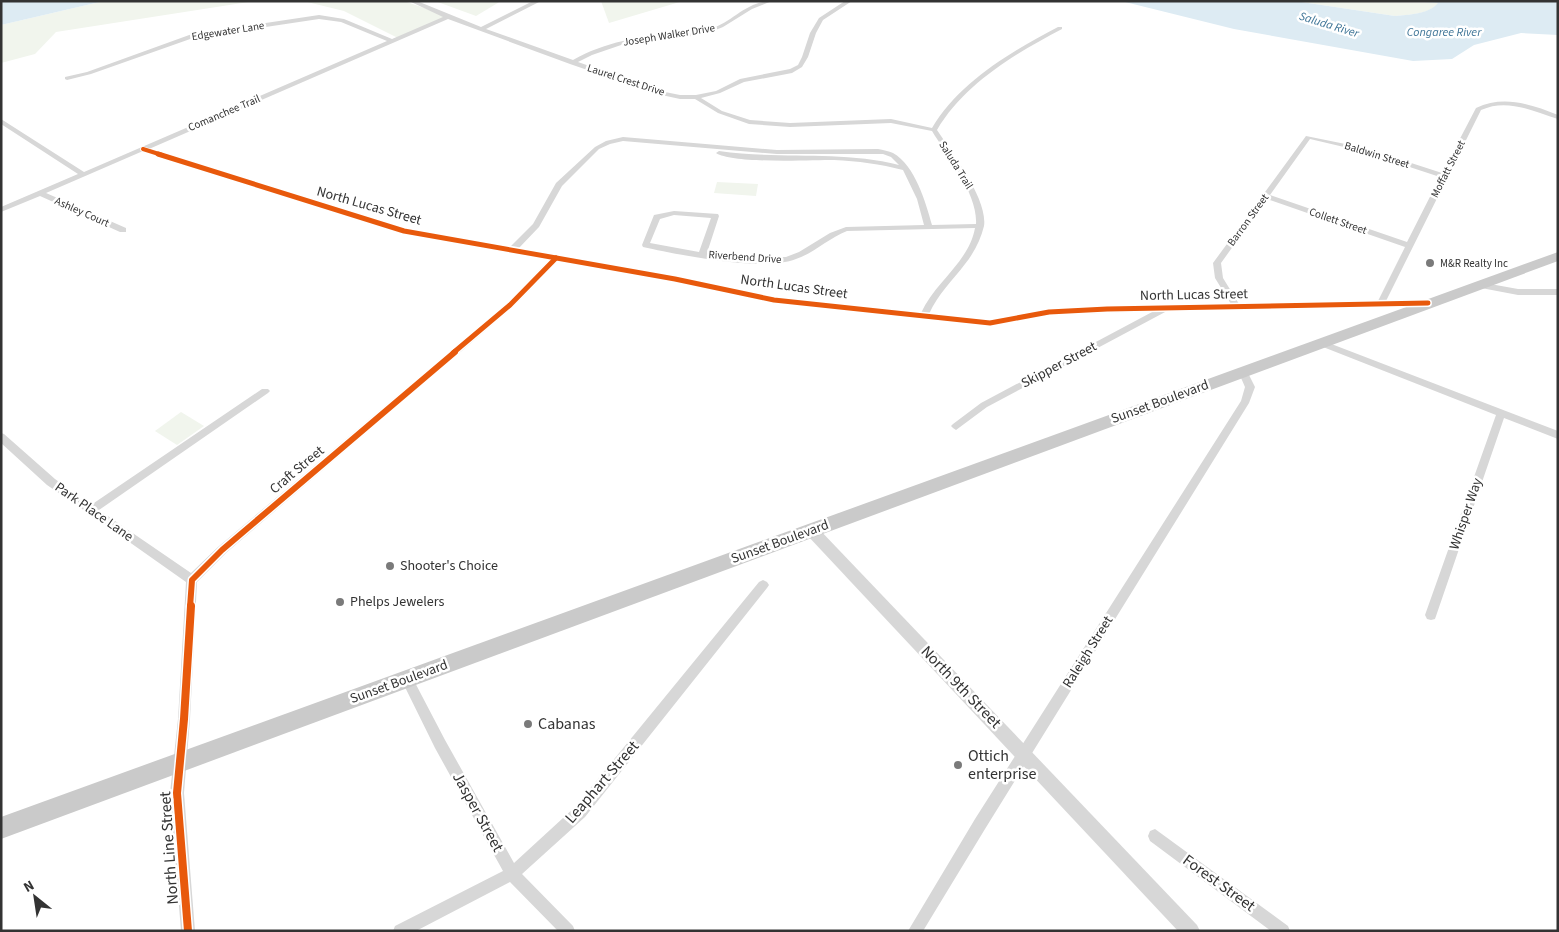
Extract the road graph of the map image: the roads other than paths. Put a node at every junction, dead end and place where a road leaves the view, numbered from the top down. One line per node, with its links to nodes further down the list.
1 (412, 1): 6 (street, Laurel Crest Drive)
2 (538, 1): 8 (street)
3 (770, 1): 5 (street, Joseph Walker Drive)
4 (849, 1): 12 (street)
5 (761, 2): 10 (street, Joseph Walker Drive)
6 (448, 17): 8 (street, Laurel Crest Drive); 9 (street, Comanchee Trail)
7 (1060, 28): 15 (street, Saluda Trail)
8 (481, 29): 10 (street, Laurel Crest Drive)
9 (391, 42): 11 (street, Edgewater Lane); 17 (street, Comanchee Trail)
10 (572, 63): 12 (street, Laurel Crest Drive)
11 (67, 78)
12 (696, 97): 15 (street, Laurel Crest Drive)
13 (1558, 117): 19 (street, Moffatt Street)
14 (1, 120): 18 (street)
15 (934, 130): 23 (street, Saluda Trail)
16 (1308, 137): 19 (street, Baldwin Street); 21 (street, Barron Street)
17 (143, 149): 18 (street, Comanchee Trail); 27 (street, North Lucas Street)
18 (84, 174): 20 (street, Comanchee Trail)
19 (1444, 176): 26 (street, Moffatt Street)
20 (40, 193): 22 (street, Comanchee Trail); 25 (street, Ashley Court)
21 (1266, 196): 26 (street, Collett Street); 35 (street, Barron Street)
22 (1, 210)
23 (980, 226): 24 (street, Riverbend Drive); 37 (street, Saluda Trail)
24 (929, 228): 27 (street); 28 (street, Riverbend Drive)
25 (123, 230)
26 (1410, 246): 33 (street, Moffatt Street)
27 (512, 250): 30 (street, North Lucas Street)
28 (702, 255): 28 (street, Riverbend Drive)
29 (1558, 256): 31 (main road, Sunset Boulevard)
30 (556, 258): 37 (street, North Lucas Street); 47 (street, Craft Street)
31 (1479, 285): 32 (street); 34 (main road, Sunset Boulevard)
32 (1558, 292)
33 (1381, 303): 34 (street, North Lucas Street); 35 (street, North Lucas Street)
34 (1428, 303): 38 (main road, Sunset Boulevard)
35 (1236, 306): 36 (street, North Lucas Street)
36 (1165, 309): 37 (street, North Lucas Street); 42 (street, Skipper Street)
37 (924, 316)
38 (1321, 343): 39 (main road, Sunset Boulevard); 41 (street)
39 (1243, 371): 46 (main road, Sunset Boulevard); 51 (street, Raleigh Street)
40 (265, 391): 45 (street)
41 (1501, 413): 43 (street); 49 (street, Whisper Way)
42 (956, 426)
43 (1558, 435)
44 (1, 437): 45 (street, Park Place Lane)
45 (90, 511): 47 (street, Park Place Lane)
46 (812, 531): 50 (main road, Sunset Boulevard); 51 (street, North 9th Street)
47 (192, 580): 52 (street)
48 (762, 585): 55 (street, Leaphart Street)
49 (1430, 615)
50 (407, 679): 52 (main road, Sunset Boulevard); 55 (street, Jasper Street)
51 (1024, 754): 59 (street, Raleigh Street); 60 (street, North 9th Street)
52 (180, 763): 53 (main road, Sunset Boulevard); 56 (street, North Line Street)
53 (1, 828)
54 (1155, 836): 61 (street, Forest Street)
55 (512, 874): 57 (street, Leaphart Street); 58 (street, Jasper Street)
56 (188, 931)
57 (400, 931)
58 (568, 931)
59 (915, 931)
60 (1191, 931)
61 (1283, 931)

